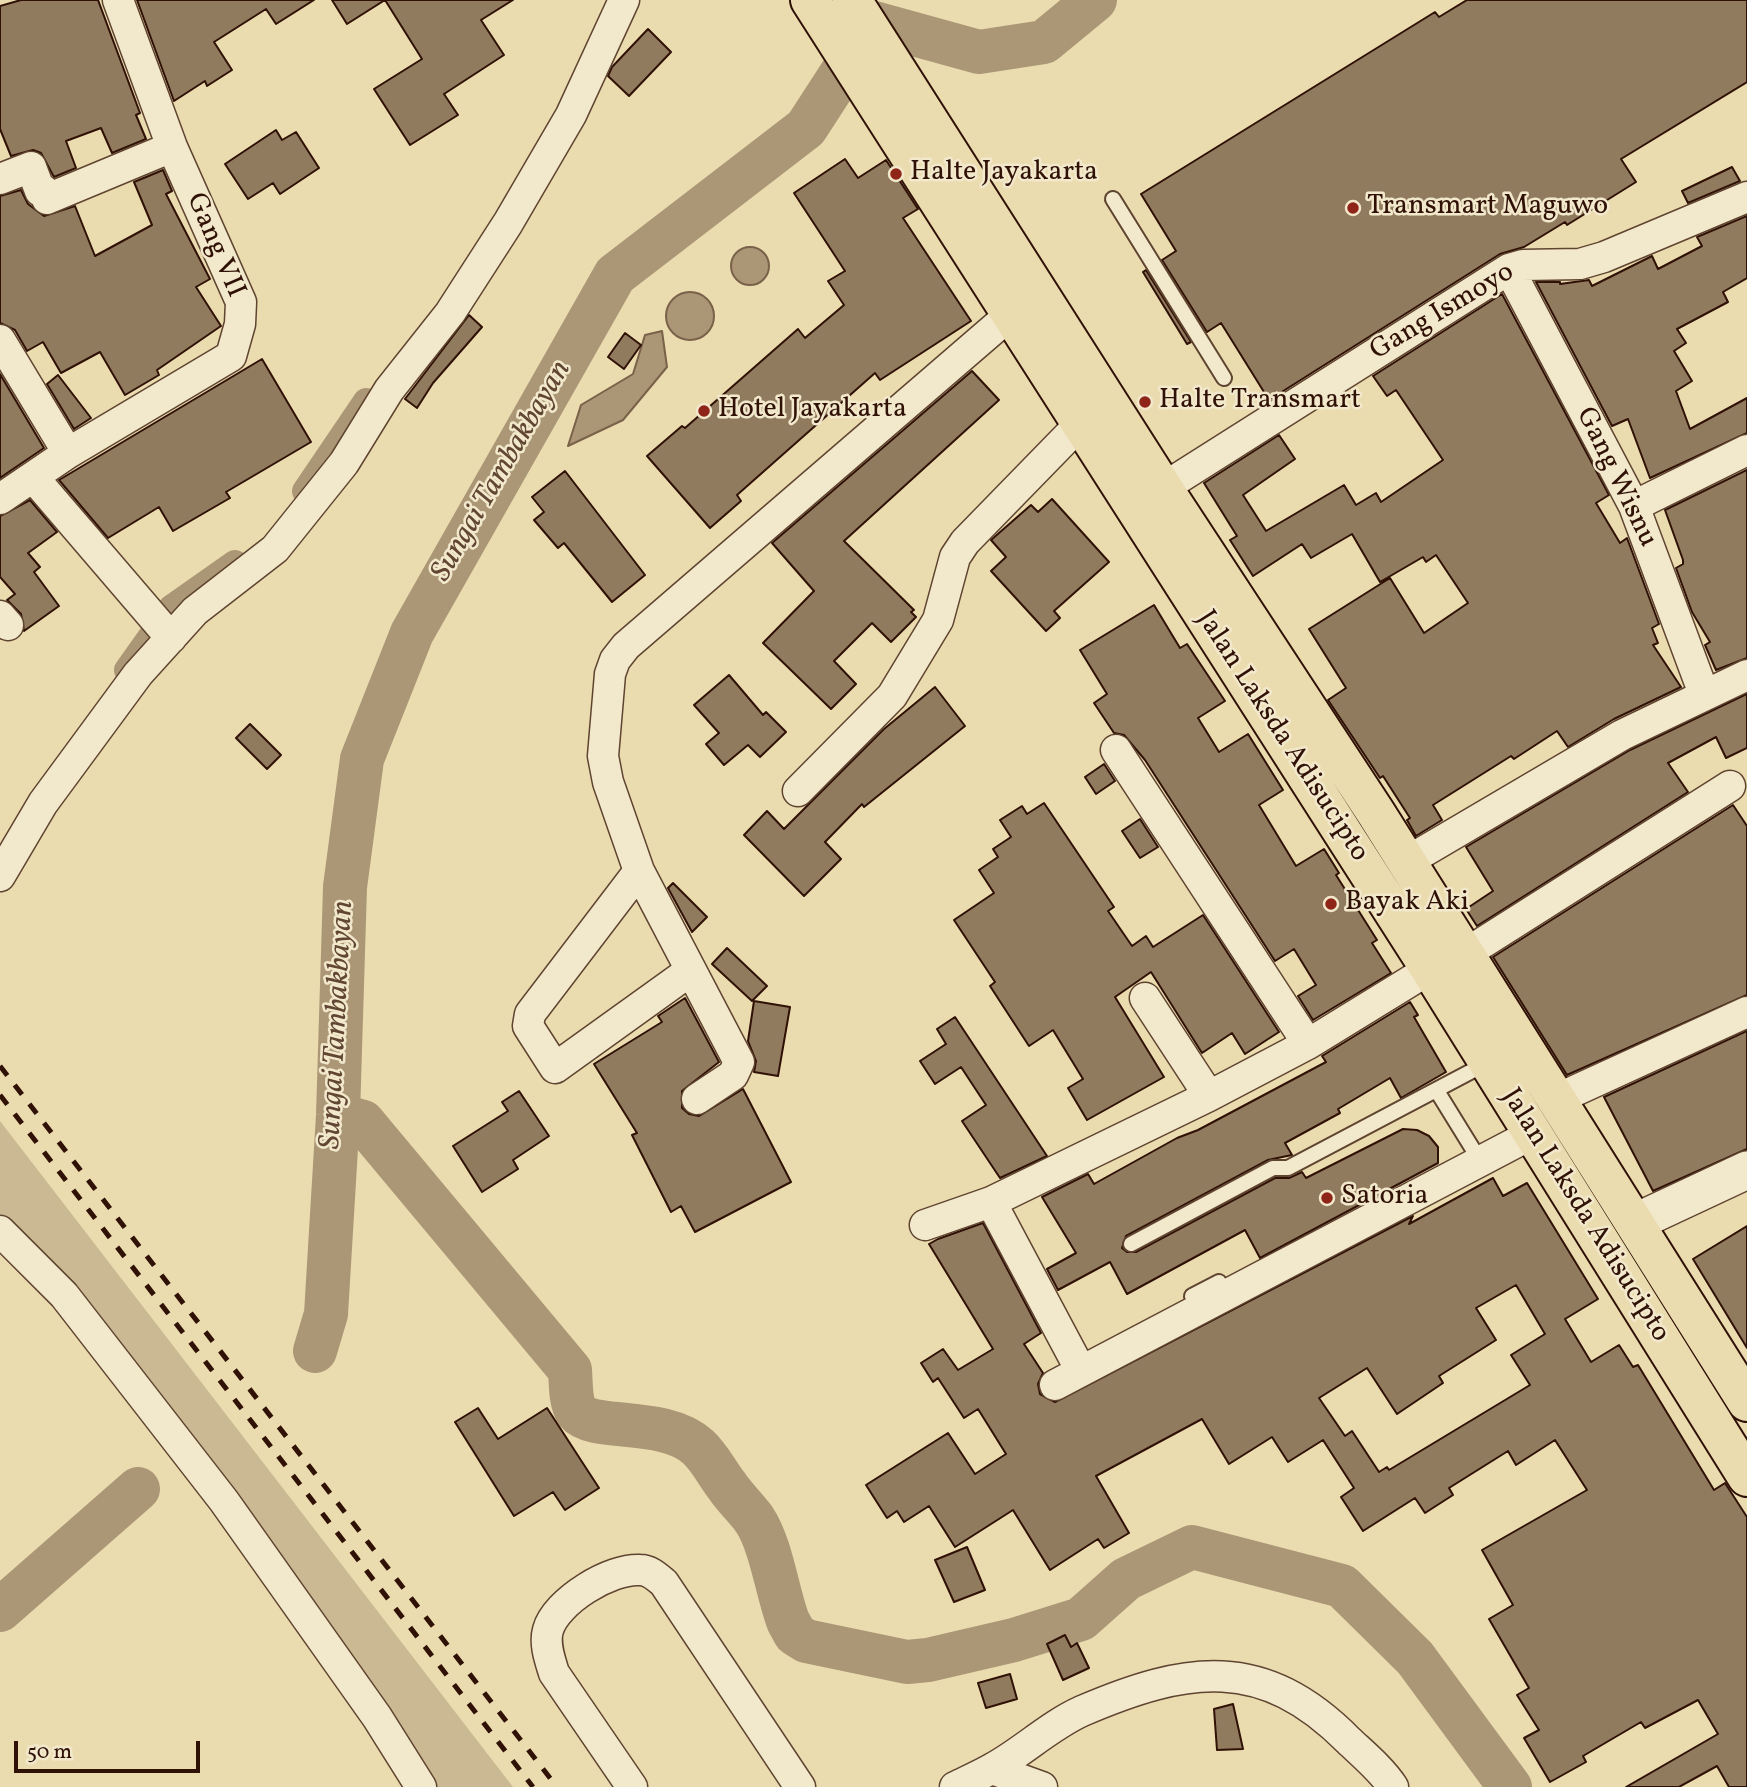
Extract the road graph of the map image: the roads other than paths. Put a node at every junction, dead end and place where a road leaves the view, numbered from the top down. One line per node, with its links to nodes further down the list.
1 (118, 0): 6 (street, Gang VII)
2 (624, 0): 21 (street)
3 (810, 0): 5 (highway, Jalan Laksda Adisucipto)
4 (852, 0): 5 (highway, Jalan Laksda Adisucipto)
5 (914, 129): 11 (highway, Jalan Laksda Adisucipto); 18 (highway, Jalan Laksda Adisucipto)
6 (172, 147): 7 (street); 16 (street, Gang VII)
7 (0, 179)
8 (1747, 197): 10 (street, Gang Ismoyo)
9 (1112, 199): 13 (lane)
10 (1508, 269): 18 (street, Gang Ismoyo); 20 (street, Gang Wisnu)
11 (1012, 314): 14 (highway, Jalan Laksda Adisucipto); 28 (street)
12 (0, 340): 16 (street)
13 (1224, 378)
14 (1081, 423): 26 (street); 31 (highway, Jalan Laksda Adisucipto)
15 (1747, 450): 20 (street)
16 (68, 453): 17 (street, Gang VII)
17 (33, 477): 19 (street, Gang VII); 21 (street)
18 (1163, 488): 27 (highway, Jalan Laksda Adisucipto)
19 (0, 499)
20 (1634, 506): 23 (street, Gang Wisnu)
21 (161, 627): 29 (street)
22 (1747, 675): 23 (street)
23 (1704, 694): 27 (street)
24 (1116, 750): 35 (street)
25 (1730, 786): 30 (street)
26 (799, 791)
27 (1406, 862): 30 (highway, Jalan Laksda Adisucipto)
28 (639, 871): 32 (street); 32 (street)
29 (0, 876)
30 (1465, 954): 40 (highway, Jalan Laksda Adisucipto)
31 (1430, 969): 35 (street); 36 (highway, Jalan Laksda Adisucipto)
32 (690, 971): 39 (street)
33 (1145, 998): 38 (street)
34 (1747, 1012): 40 (street)
35 (1308, 1044): 38 (street)
36 (1488, 1062): 37 (lane); 41 (highway, Jalan Laksda Adisucipto)
37 (1437, 1091): 42 (lane); 49 (lane)
38 (1209, 1096): 45 (street)
39 (697, 1099)
40 (1557, 1099): 46 (highway, Jalan Laksda Adisucipto)
41 (1529, 1129): 42 (lane); 52 (street); 55 (highway, Jalan Laksda Adisucipto)
42 (1474, 1151): 43 (lane)
43 (1437, 1169)
44 (1747, 1170): 46 (street)
45 (991, 1202): 47 (street); 52 (street)
46 (1636, 1222): 54 (highway, Jalan Laksda Adisucipto)
47 (925, 1225)
48 (0, 1231): 57 (street)
49 (1131, 1244)
50 (1261, 1260): 51 (lane)
51 (1192, 1296)
52 (1081, 1371): 53 (street)
53 (1055, 1385)
54 (1747, 1402)
55 (1747, 1477)
56 (992, 1769): 60 (street); 61 (street); 62 (street)
57 (421, 1787)
58 (632, 1787): 59 (street)
59 (800, 1787)
60 (955, 1787)
61 (1042, 1787)
62 (1393, 1787)

